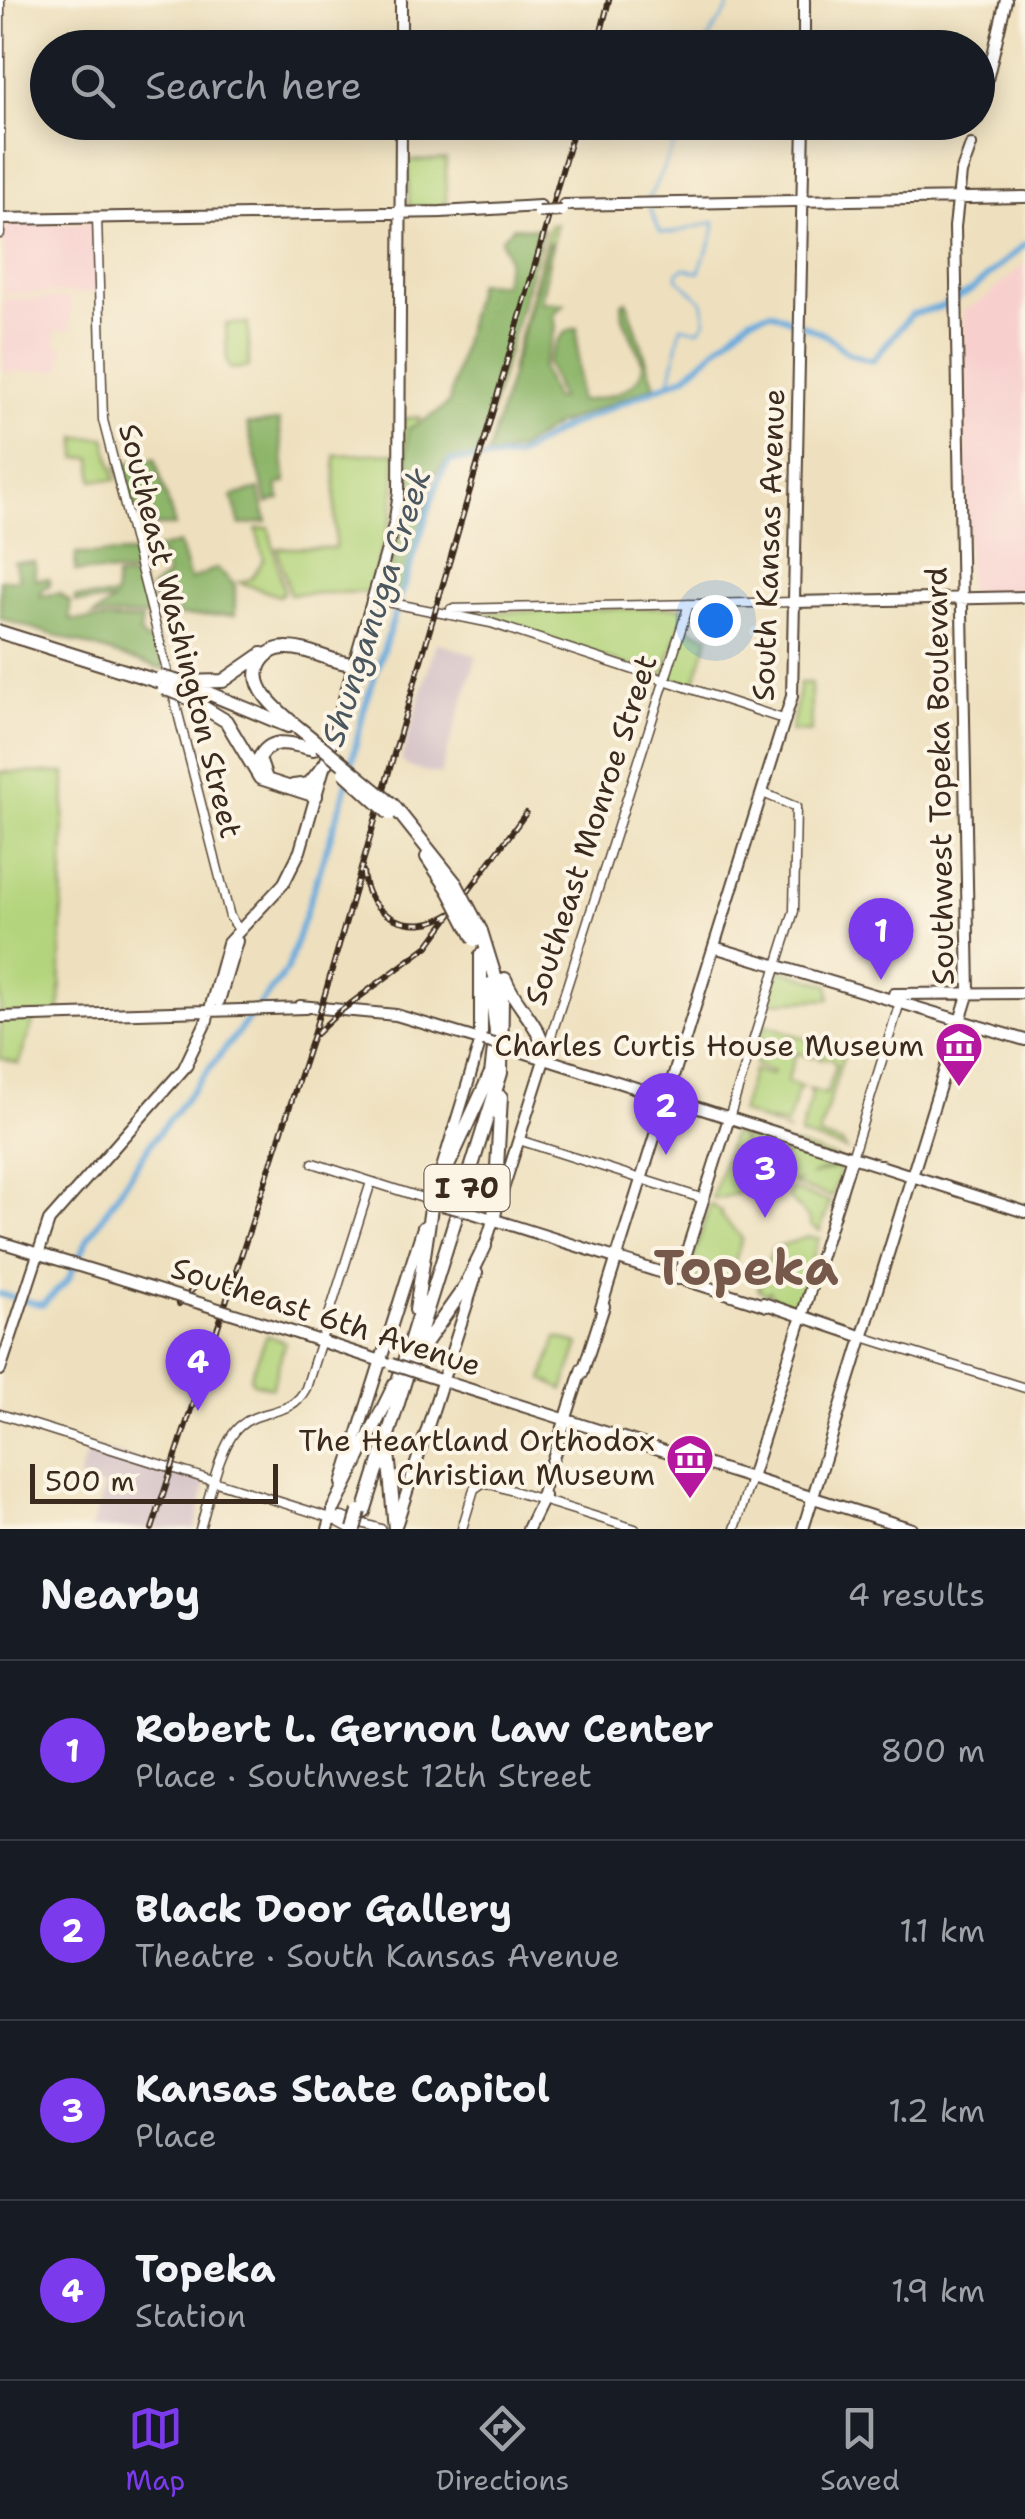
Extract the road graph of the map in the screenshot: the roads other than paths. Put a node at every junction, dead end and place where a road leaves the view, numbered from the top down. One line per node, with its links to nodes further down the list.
1 (0, 0): 15 (street)
2 (401, 0): 5 (main road)
3 (804, 0): 6 (main road)
4 (1006, 0): 7 (main road, Southwest Topeka Boulevard)
5 (401, 30)
6 (804, 30)
7 (995, 46)
8 (402, 140): 13 (main road)
9 (804, 140): 12 (main road, South Kansas Avenue)
10 (972, 140): 11 (main road, Southwest Topeka Boulevard)
11 (961, 199): 12 (main road); 18 (main road, Southwest Topeka Boulevard)
12 (805, 201): 13 (main road, bridge); 20 (main road, South Kansas Avenue)
13 (402, 213): 14 (main road); 19 (main road)
14 (97, 218): 15 (main road); 33 (street, Southeast Washington Street)
15 (0, 219): 16 (street)
16 (0, 234)
17 (1025, 597): 18 (main road)
18 (963, 598): 20 (main road); 39 (main road, Southwest Topeka Boulevard)
19 (378, 600): 22 (street); 24 (main road)
20 (794, 602): 21 (street); 28 (main road, South Kansas Avenue)
21 (689, 604): 22 (street); 25 (street, Southeast Monroe Street)
22 (468, 613): 25 (street)
23 (0, 629): 26 (highway, I 70); 26 (highway, I 70)
24 (354, 664): 27 (highway); 29 (main road); 29 (highway)
25 (664, 680): 28 (street); 45 (street, Southeast Monroe Street)
26 (163, 682): 27 (highway, I 70, bridge)
27 (181, 689): 29 (highway, I 70); 32 (highway)
28 (786, 720): 31 (main road, South Kansas Avenue)
29 (319, 750): 30 (highway); 30 (highway); 32 (main road); 34 (highway, I 70, bridge)
30 (294, 786): 32 (highway)
31 (763, 793): 35 (main road, South Kansas Avenue); 36 (street)
32 (317, 794): 33 (main road)
33 (240, 930): 40 (main road)
34 (481, 942): 43 (highway); 44 (highway, I 70); 45 (highway)
35 (715, 944): 36 (main road); 46 (main road, South Kansas Avenue)
36 (777, 963): 38 (main road); 47 (street)
37 (1025, 992): 39 (main road)
38 (901, 998): 39 (main road); 39 (main road); 49 (street)
39 (966, 1007): 42 (main road); 51 (main road, Southwest Topeka Boulevard)
40 (214, 1010): 41 (main road); 43 (main road); 60 (main road)
41 (0, 1018)
42 (1025, 1040)
43 (482, 1041): 45 (main road, bridge); 55 (main road)
44 (499, 1058): 55 (highway); 57 (highway); 64 (highway, I 70); 68 (highway, I 70)
45 (544, 1060): 46 (main road); 48 (main road, Southeast Monroe Street)
46 (666, 1098): 47 (main road); 52 (main road, South Kansas Avenue)
47 (729, 1118): 49 (main road); 54 (main road)
48 (519, 1140): 52 (street); 57 (main road, Southeast Monroe Street)
49 (852, 1157): 51 (main road); 63 (main road)
50 (313, 1164): 53 (street)
51 (914, 1177): 56 (main road); 65 (main road, Southwest Topeka Boulevard)
52 (641, 1178): 54 (street); 61 (main road, South Kansas Avenue)
53 (371, 1182): 55 (street); 66 (street)
54 (704, 1199): 62 (main road)
55 (436, 1203): 57 (main road, bridge); 64 (highway); 67 (main road)
56 (1025, 1212)
57 (494, 1220): 59 (main road, Southeast Monroe Street); 61 (main road)
58 (0, 1241): 60 (main road, Southeast 6th Avenue)
59 (485, 1246): 68 (highway); 70 (main road, Southeast Monroe Street)
60 (39, 1252): 66 (main road, Southeast 6th Avenue, bridge); 69 (main road)
61 (616, 1259): 62 (main road); 73 (main road, South Kansas Avenue)
62 (678, 1279): 63 (main road)
63 (802, 1317): 65 (main road); 75 (main road)
64 (413, 1330): 67 (highway, I 70)
65 (864, 1337): 71 (street); 77 (main road, Southwest Topeka Boulevard)
66 (320, 1342): 67 (main road, Southeast 6th Avenue); 76 (street)
67 (390, 1367): 68 (main road, Southeast 6th Avenue, bridge); 79 (highway, I 70); 80 (highway); 80 (main road)
68 (416, 1369): 70 (main road, Southeast 6th Avenue); 74 (highway, I 70)
69 (0, 1370)
70 (443, 1380): 73 (main road, Southeast 6th Avenue); 85 (main road, Southeast Monroe Street)
71 (1025, 1388)
72 (0, 1414): 76 (street)
73 (566, 1420): 75 (main road, Southeast 6th Avenue); 78 (main road, South Kansas Avenue)
74 (390, 1429): 79 (highway, I 70); 85 (highway)
75 (751, 1478): 77 (main road, Southeast 6th Avenue); 88 (street)
76 (215, 1482): 80 (street); 82 (street)
77 (813, 1498): 89 (main road, Southwest Topeka Boulevard); 90 (main road, Southeast 6th Avenue)
78 (540, 1499): 81 (main road, South Kansas Avenue); 86 (street); 87 (street)
79 (361, 1511): 83 (highway, I 70, bridge)
80 (331, 1518): 83 (street); 84 (street)
81 (530, 1528)
82 (200, 1529)
83 (354, 1529)
84 (381, 1529)
85 (395, 1529)
86 (462, 1529)
87 (635, 1529)
88 (735, 1529)
89 (803, 1529)
90 (912, 1529)

